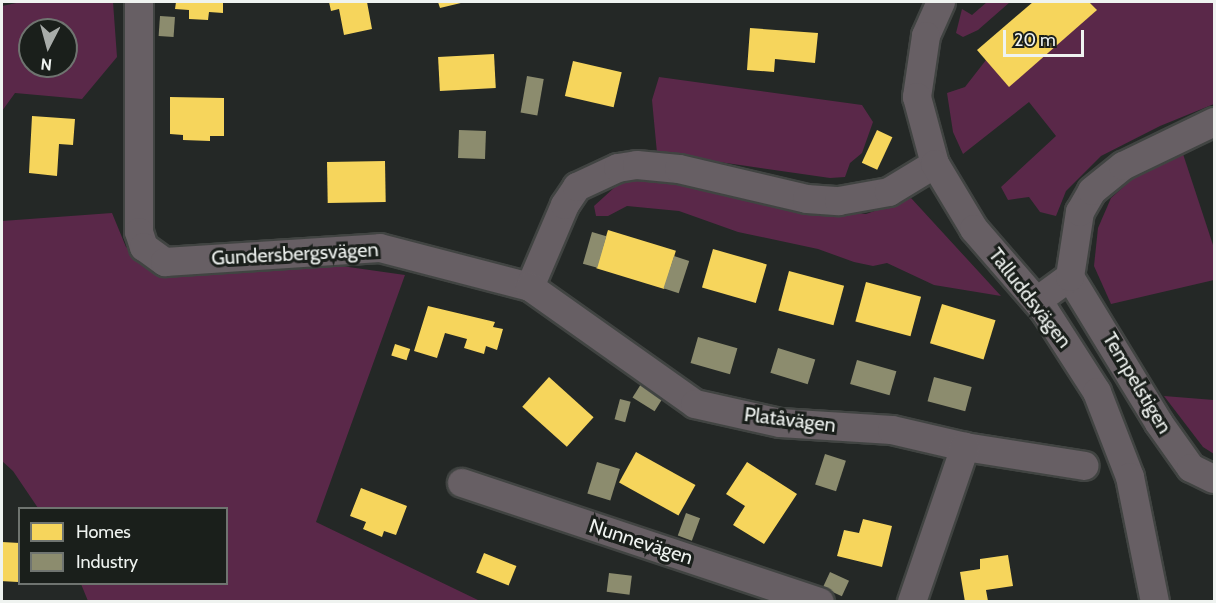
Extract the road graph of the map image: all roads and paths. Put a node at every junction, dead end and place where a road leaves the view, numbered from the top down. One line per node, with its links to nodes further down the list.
1 (139, 2): 6 (street, Gundersbergsvägen)
2 (940, 2): 4 (street, Talluddsvägen)
3 (1215, 122): 5 (street)
4 (934, 164): 6 (street); 7 (street, Talluddsvägen)
5 (1070, 276): 7 (street); 10 (street, Tempelstigen)
6 (530, 287): 8 (street, Platåvägen)
7 (1037, 301): 14 (street, Talluddsvägen)
8 (965, 447): 9 (street, Platåvägen); 13 (street)
9 (1085, 466)
10 (1215, 478)
11 (462, 483): 12 (street, Nunnevägen)
12 (820, 602)
13 (912, 602)
14 (1155, 602)

